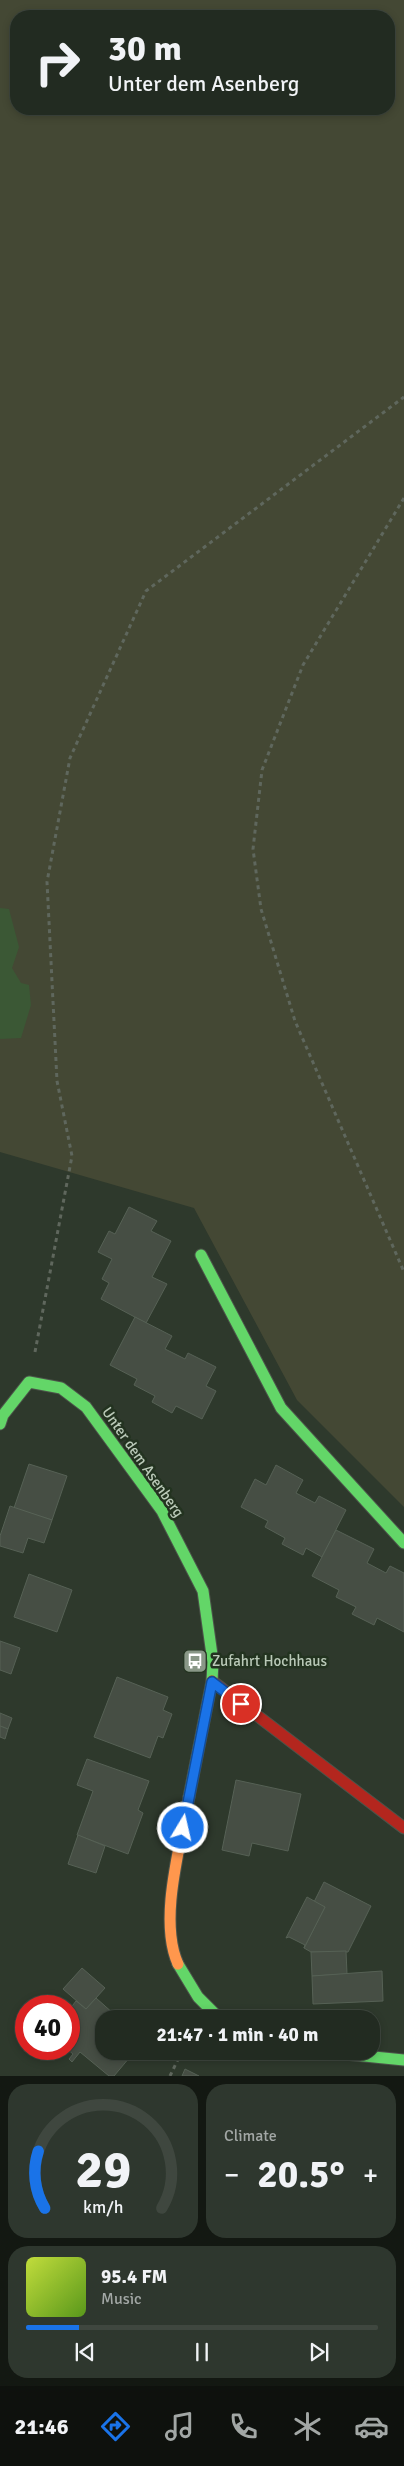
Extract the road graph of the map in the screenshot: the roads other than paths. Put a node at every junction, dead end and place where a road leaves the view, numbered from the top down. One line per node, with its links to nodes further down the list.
1 (201, 1255): 3 (street)
2 (0, 1424): 4 (street, Unter dem Asenberg)
3 (404, 1543)
4 (212, 1682): 5 (street); 6 (street, Unter dem Asenberg)
5 (404, 1828)
6 (209, 2010)
7 (380, 2058): 8 (street)
8 (404, 2060)

